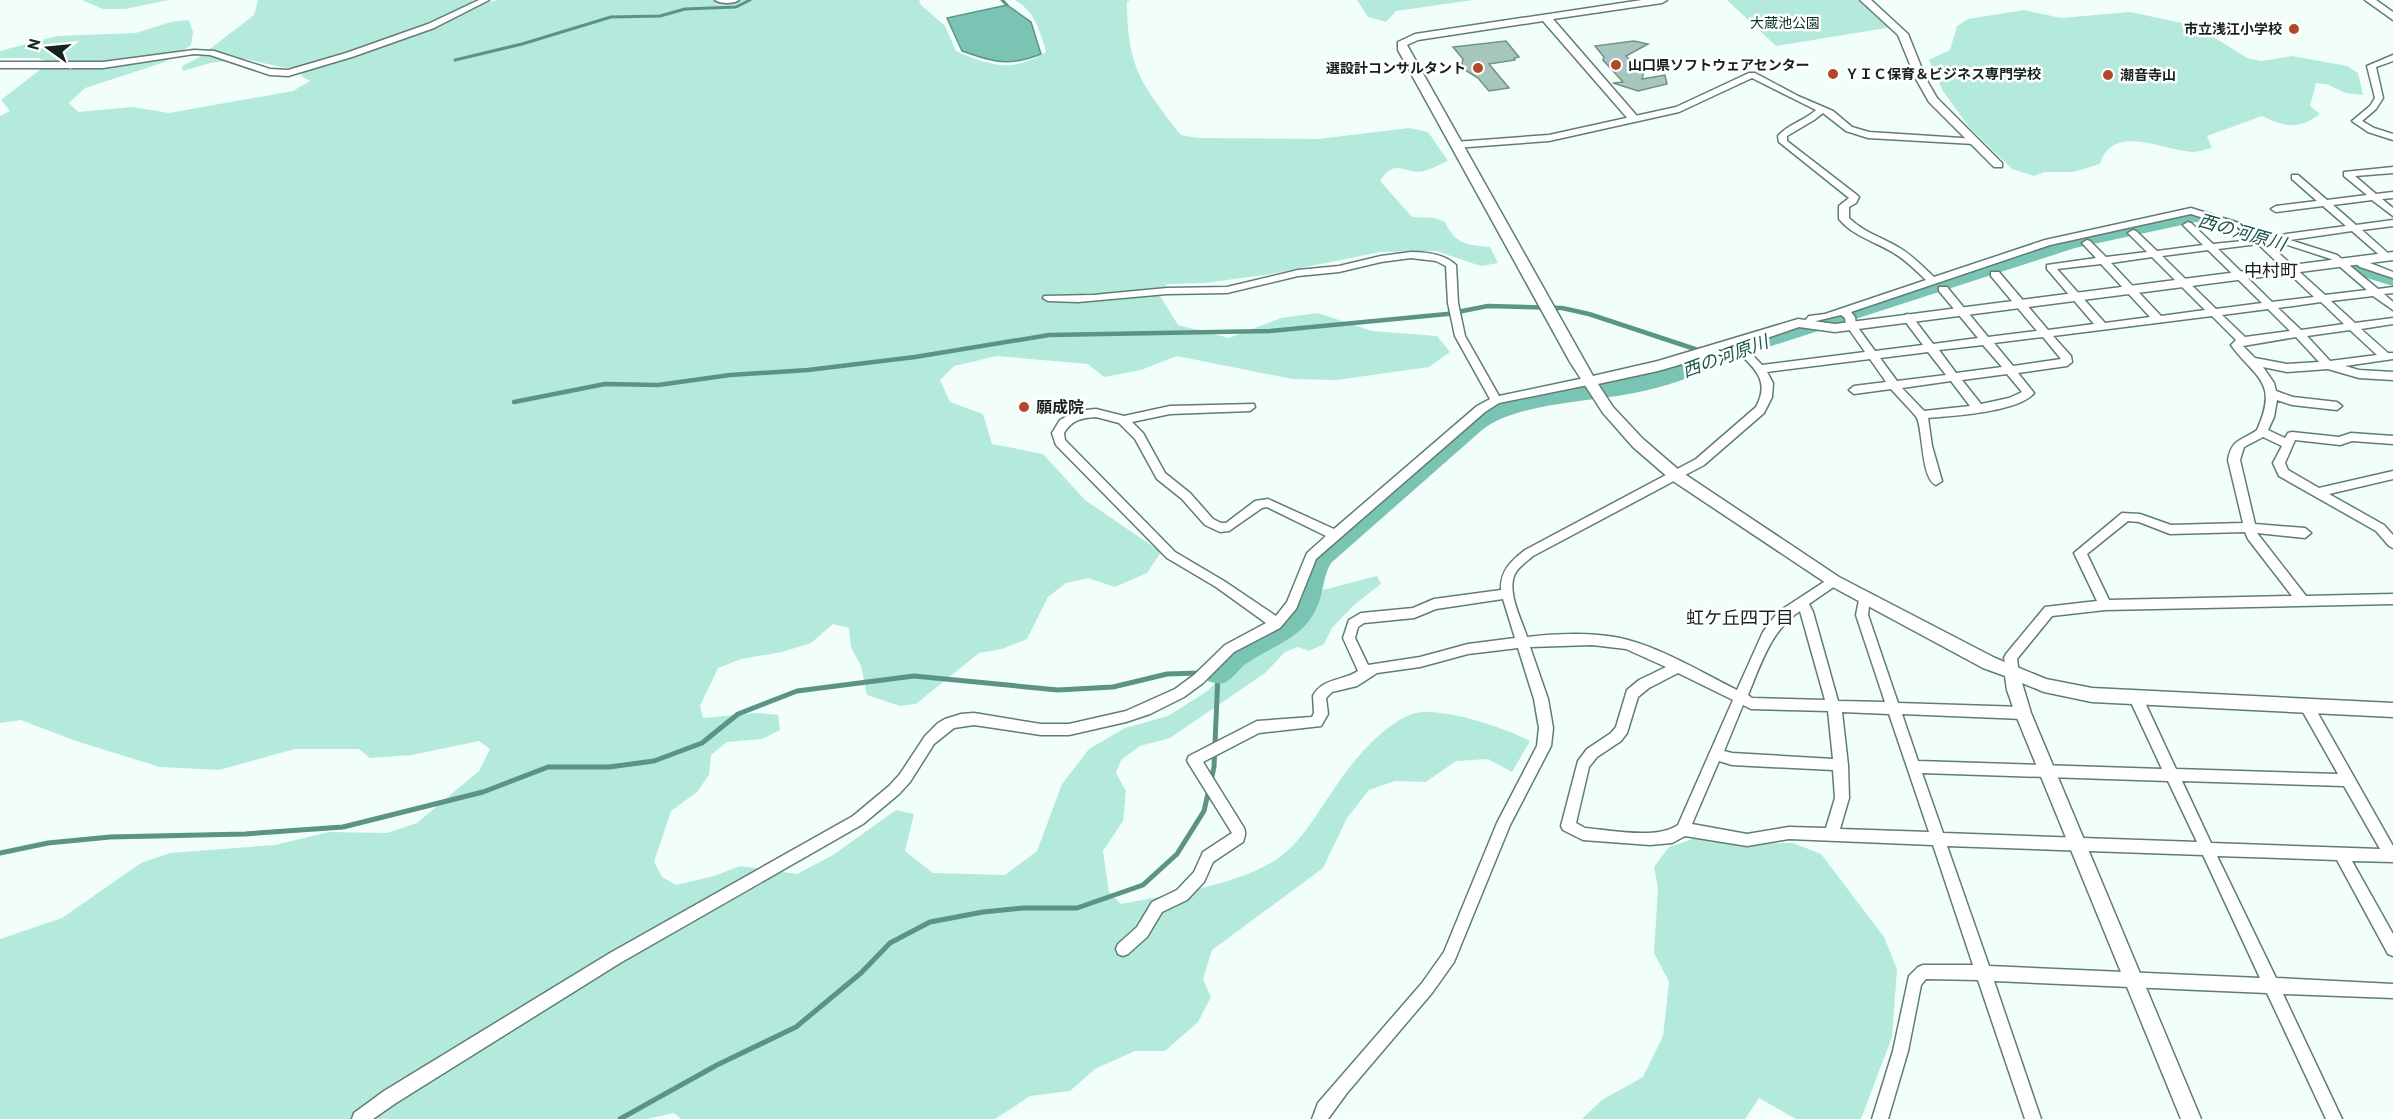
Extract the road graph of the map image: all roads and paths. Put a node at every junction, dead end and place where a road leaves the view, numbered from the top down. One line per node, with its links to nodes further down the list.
1 (485, 0): 10 (street)
2 (719, 0): 3 (street)
3 (735, 0)
4 (1662, 0): 8 (street)
5 (1865, 0): 14 (street)
6 (2370, 0): 7 (street)
7 (2393, 17)
8 (1546, 18): 12 (street); 15 (street)
9 (2393, 58): 13 (street)
10 (0, 65)
11 (1821, 110): 12 (street); 14 (street); 40 (street)
12 (1633, 118): 15 (street)
13 (2393, 137)
14 (1974, 141): 16 (street)
15 (1455, 145): 74 (street)
16 (1998, 165)
17 (2393, 170): 20 (street)
18 (2295, 177): 21 (street)
19 (2393, 195): 20 (street)
20 (2374, 197): 21 (street); 23 (street)
21 (2324, 203): 22 (street); 26 (street)
22 (2276, 209)
23 (2393, 213)
24 (2393, 223): 26 (street)
25 (2188, 225): 30 (street)
26 (2354, 228): 28 (street); 32 (street)
27 (2133, 233): 31 (street)
28 (2283, 239): 35 (street); 40 (street)
29 (2087, 243): 33 (street)
30 (2211, 248): 31 (street); 36 (street); 39 (street)
31 (2156, 254): 33 (street); 41 (street)
32 (2390, 257): 34 (street)
33 (2103, 261): 43 (street); 46 (street)
34 (2357, 261): 35 (street); 38 (street)
35 (2342, 262): 36 (street); 45 (street)
36 (2292, 269): 39 (street); 48 (street)
37 (1995, 274): 49 (street)
38 (2393, 275)
39 (2240, 276): 41 (street); 50 (street)
40 (1933, 281): 54 (street)
41 (2184, 283): 43 (street); 53 (street)
42 (1943, 289): 52 (street)
43 (2130, 289): 46 (street); 56 (street)
44 (2393, 290): 45 (street)
45 (2375, 292): 48 (street); 51 (street)
46 (2076, 296): 49 (street); 58 (street)
47 (1048, 298): 78 (street)
48 (2324, 298): 50 (street); 59 (street)
49 (2020, 304): 52 (street); 60 (street)
50 (2270, 305): 53 (street); 61 (street)
51 (2393, 308)
52 (1962, 310): 55 (street); 62 (street)
53 (2214, 312): 56 (street); 63 (street)
54 (1847, 316): 55 (street); 64 (street); 66 (street)
55 (1907, 317): 65 (street)
56 (2158, 320): 58 (street)
57 (2393, 321): 59 (street)
58 (2102, 326): 60 (street)
59 (2354, 327): 61 (street); 67 (street)
60 (2046, 334): 62 (street); 71 (street)
61 (2299, 334): 63 (street); 69 (street)
62 (1988, 340): 65 (street); 71 (street)
63 (2243, 341): 68 (street)
64 (1736, 344): 70 (street); 74 (street)
65 (1930, 348): 66 (street); 73 (street)
66 (1874, 355): 70 (street); 75 (street)
67 (2390, 356): 69 (street)
68 (2251, 360): 69 (street); 77 (street)
69 (2328, 365): 72 (street)
70 (1760, 369): 87 (street)
71 (2010, 370): 73 (street); 81 (street)
72 (2393, 375)
73 (1953, 377): 75 (street); 81 (street)
74 (1589, 381): 78 (street); 87 (street)
75 (1895, 384): 76 (street); 82 (street)
76 (1854, 390)
77 (2273, 394): 79 (street); 84 (street)
78 (1496, 400): 93 (street)
79 (2337, 406)
80 (1250, 407): 83 (street)
81 (1977, 407): 82 (street)
82 (1922, 415): 89 (street)
83 (1123, 420): 93 (street); 102 (street)
84 (2262, 432): 86 (street); 91 (street)
85 (2393, 440): 86 (street)
86 (2287, 444): 90 (street)
87 (1675, 475): 95 (street); 96 (street)
88 (2393, 475): 90 (street)
89 (1936, 481)
90 (2319, 494): 94 (street)
91 (2249, 529): 92 (street); 99 (street); 101 (street)
92 (2305, 533)
93 (1335, 535): 102 (street)
94 (2393, 543)
95 (1834, 581): 97 (street); 100 (street)
96 (1507, 594): 103 (street); 105 (street)
97 (1864, 598): 106 (street); 111 (street)
98 (2393, 599): 99 (street)
99 (2303, 601): 101 (street)
100 (1802, 604): 108 (street); 110 (street)
101 (2105, 605): 106 (street)
102 (1276, 624): 133 (street)
103 (1523, 643): 104 (street); 105 (street); 134 (street)
104 (1678, 668): 108 (street); 120 (street)
105 (1365, 672): 127 (street)
106 (2013, 674): 107 (street); 113 (street)
107 (2136, 698): 109 (street); 118 (street)
108 (1738, 699): 110 (street); 114 (street)
109 (2306, 705): 112 (street); 119 (street)
110 (1835, 707): 111 (street); 115 (street)
111 (1892, 708): 113 (street); 116 (street)
112 (2393, 710)
113 (2023, 713): 117 (street)
114 (1715, 754): 115 (street); 120 (street)
115 (1841, 765): 121 (street)
116 (1912, 767): 117 (street); 122 (street)
117 (2047, 771): 118 (street); 123 (street)
118 (2170, 773): 119 (street); 124 (street)
119 (2348, 780): 126 (street)
120 (1683, 829): 121 (street)
121 (1833, 836): 122 (street)
122 (1937, 840): 123 (street); 129 (street)
123 (2078, 844): 124 (street); 130 (street)
124 (2205, 848): 125 (street); 131 (street)
125 (2341, 854): 126 (street); 128 (street)
126 (2392, 856)
127 (1123, 949)
128 (2393, 949)
129 (1983, 975): 130 (street); 135 (street); 136 (street)
130 (2133, 980): 131 (street); 137 (street)
131 (2270, 986): 132 (street); 138 (street)
132 (2393, 991)
133 (360, 1119)
134 (1320, 1119)
135 (1880, 1119)
136 (2033, 1119)
137 (2191, 1119)
138 (2334, 1119)

